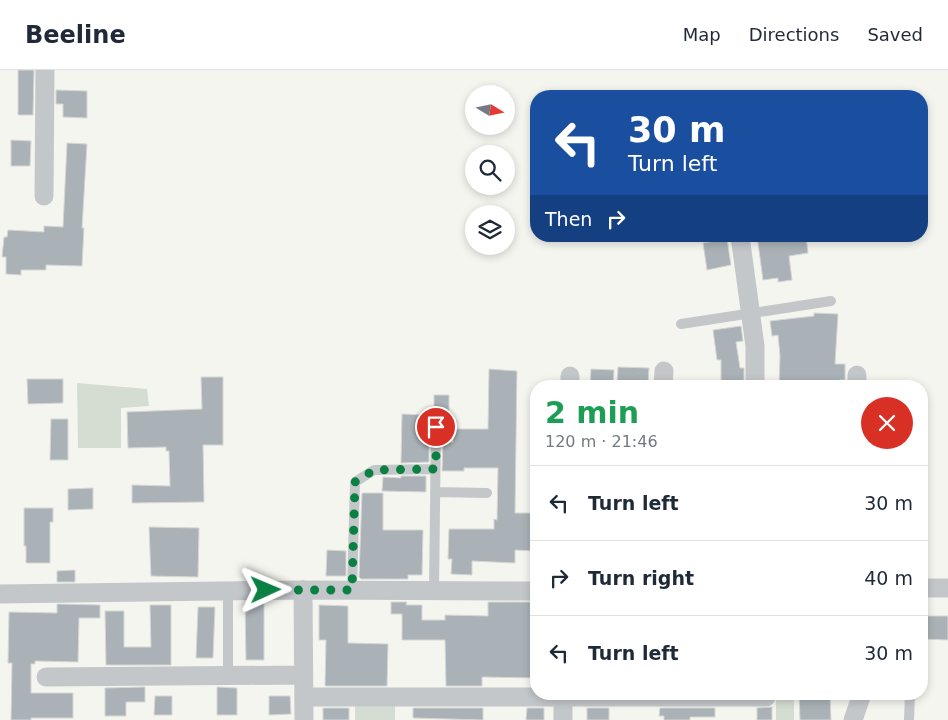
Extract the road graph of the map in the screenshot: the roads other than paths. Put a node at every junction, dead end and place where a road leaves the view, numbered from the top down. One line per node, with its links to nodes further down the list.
1 (45, 70): 2 (street)
2 (44, 196)
3 (741, 242): 5 (street)
4 (831, 301): 5 (lane)
5 (751, 313): 6 (lane); 7 (street)
6 (681, 324)
7 (754, 380)
8 (436, 427): 9 (lane)
9 (436, 469): 10 (lane); 15 (lane)
10 (435, 492): 11 (lane); 16 (lane)
11 (487, 493)
12 (928, 588): 13 (street)
13 (948, 588)
14 (303, 590): 15 (street); 17 (street); 21 (street)
15 (352, 590): 16 (street)
16 (434, 590): 18 (street)
17 (228, 591): 19 (street); 20 (lane)
18 (530, 591)
19 (0, 594)
20 (228, 675): 21 (street); 22 (street)
21 (304, 675): 24 (street)
22 (46, 677)
23 (530, 695): 24 (street)
24 (304, 697): 28 (street)
25 (563, 700): 29 (street)
26 (860, 700): 30 (street)
27 (910, 700): 31 (lane)
28 (304, 720)
29 (563, 720)
30 (853, 720)
31 (909, 720)

